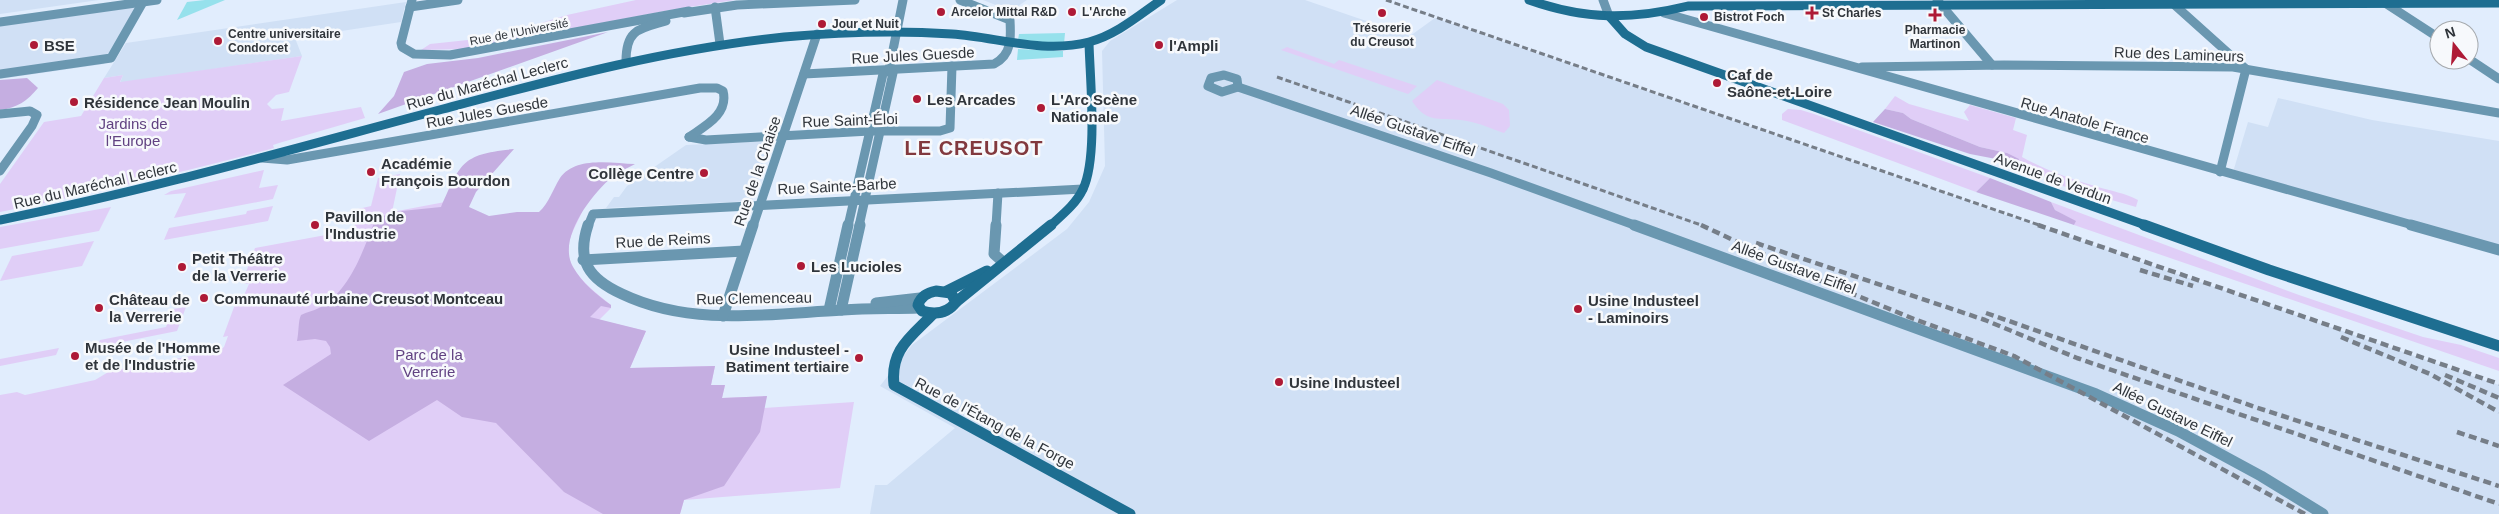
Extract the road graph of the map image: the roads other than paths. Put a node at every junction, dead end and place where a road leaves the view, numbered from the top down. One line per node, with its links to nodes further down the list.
1 (157, 0): 10 (street)
2 (458, 0): 15 (street)
3 (855, 0): 17 (street)
4 (903, 0): 23 (street)
5 (960, 0): 25 (street)
6 (1161, 0): 26 (main road, Rue du Maréchal Leclerc)
7 (1529, 0): 20 (main road)
8 (1603, 0): 20 (street)
9 (2171, 1): 12 (main road); 13 (main road); 33 (street)
10 (143, 2): 21 (street); 35 (street)
11 (1862, 2): 12 (main road); 19 (main road)
12 (1938, 2): 31 (street)
13 (2384, 2): 14 (main road); 22 (street)
14 (2481, 2): 16 (street)
15 (411, 4): 18 (street, Rue de l'Université)
16 (2499, 4)
17 (715, 8): 18 (street); 27 (street)
18 (689, 11): 28 (street)
19 (1664, 13): 20 (main road); 32 (street, Rue Anatole France)
20 (1609, 16): 64 (main road, Avenue de Verdun)
21 (0, 22)
22 (2429, 31)
23 (896, 32): 24 (main road, Rue du Maréchal Leclerc); 25 (main road, Rue du Maréchal Leclerc); 34 (street)
24 (817, 34): 27 (main road, Rue du Maréchal Leclerc); 36 (street, Rue de la Chaise)
25 (1010, 42): 26 (main road, Rue du Maréchal Leclerc); 30 (street, Rue Jules Guesde)
26 (1089, 43): 47 (main road, Rue Clemenceau)
27 (720, 44): 28 (main road, Rue du Maréchal Leclerc)
28 (626, 61): 44 (main road, Rue du Maréchal Leclerc)
29 (2479, 65): 37 (street)
30 (952, 66): 34 (street, Rue Jules Guesde); 41 (street, Rue Saint-Éloi)
31 (1992, 66): 32 (street, Rue des Lamineurs); 33 (street, Rue des Lamineurs)
32 (1855, 68): 46 (street, Rue Anatole France)
33 (2246, 69): 39 (street, Rue des Lamineurs); 46 (street)
34 (889, 70): 36 (street, Rue Jules Guesde); 41 (street)
35 (0, 74)
36 (804, 74): 42 (street, Rue de la Chaise)
37 (2499, 78)
38 (1238, 87): 66 (street, Allée Gustave Eiffel)
39 (2499, 113)
40 (0, 114): 45 (street)
41 (875, 131): 42 (street, Rue Saint-Éloi); 49 (street); 50 (street)
42 (784, 136): 43 (street, Rue Saint-Éloi); 51 (street, Rue de la Chaise)
43 (689, 137): 44 (street, Rue Jules Guesde)
44 (262, 158): 52 (main road, Rue du Maréchal Leclerc)
45 (0, 171)
46 (2220, 172): 53 (street, Rue Anatole France)
47 (1083, 189): 48 (street, Rue Sainte-Barbe); 56 (main road, Rue Clemenceau)
48 (998, 193): 50 (street, Rue Sainte-Barbe); 56 (street)
49 (854, 200): 50 (street, Rue Sainte-Barbe); 51 (street, Rue Sainte-Barbe); 60 (street)
50 (865, 200): 61 (street)
51 (760, 206): 54 (street, Rue de la Chaise); 55 (street, Rue Sainte-Barbe)
52 (0, 220)
53 (2499, 250)
54 (744, 252): 55 (street, Rue de Reims); 63 (street, Rue de la Chaise)
55 (583, 260): 63 (street, Rue Clemenceau)
56 (1003, 262): 57 (main road, Rue Clemenceau); 58 (main road, Rue Clemenceau)
57 (947, 291): 58 (main road); 59 (main road, Rue Clemenceau)
58 (956, 302): 62 (main road, Rue Clemenceau)
59 (920, 303): 61 (street, Rue Clemenceau); 62 (main road, Rue Clemenceau)
60 (829, 310): 61 (street, Rue Clemenceau); 63 (street, Rue Clemenceau)
61 (841, 310)
62 (933, 314): 65 (main road, Rue de l'Étang de la Forge)
63 (723, 316)
64 (2499, 346)
65 (1130, 514)
66 (2323, 514)

